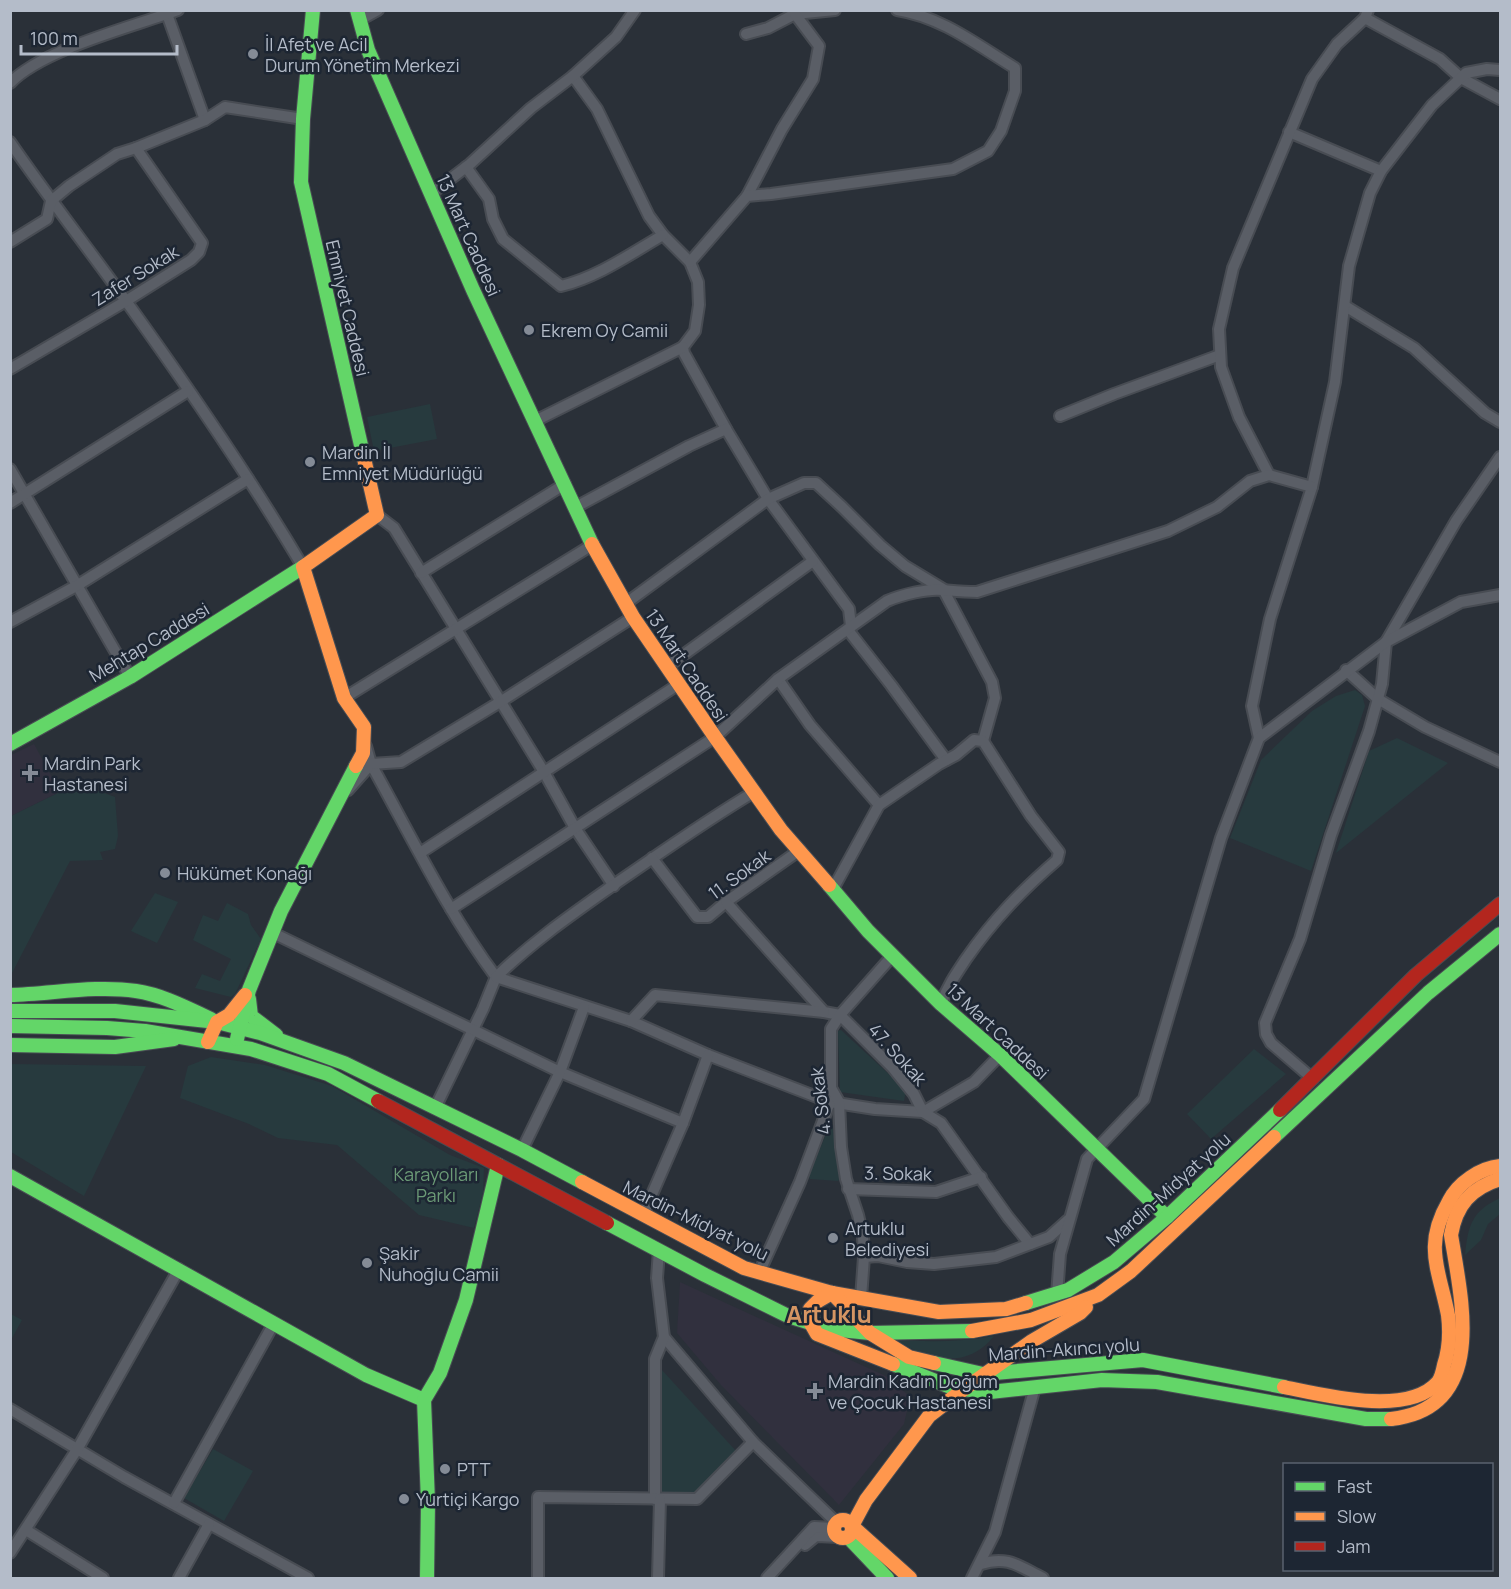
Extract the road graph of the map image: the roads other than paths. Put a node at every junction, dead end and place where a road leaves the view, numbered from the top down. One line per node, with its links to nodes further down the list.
1 (313, 10): 16 (main road, Emniyet Caddesi)
2 (378, 10): 9 (street)
3 (636, 10): 12 (street)
4 (835, 10): 7 (street)
5 (897, 10): 24 (street)
6 (172, 12): 14 (street); 17 (street)
7 (795, 14): 10 (street); 24 (street)
8 (1366, 14): 13 (street); 18 (street)
9 (359, 15): 23 (main road, 13 Mart Caddesi)
10 (746, 33)
11 (1500, 70): 13 (street)
12 (573, 76): 21 (street); 26 (street)
13 (1461, 78): 15 (street); 22 (street)
14 (10, 83)
15 (1500, 99)
16 (303, 119): 17 (street); 49 (main road, Emniyet Caddesi)
17 (205, 120): 20 (street)
18 (1289, 132): 22 (street); 32 (street)
19 (10, 142): 25 (street)
20 (136, 148): 25 (street); 29 (street, Zafer Sokak)
21 (466, 167): 23 (street); 26 (street)
22 (1381, 171): 30 (street)
23 (432, 193): 36 (main road, 13 Mart Caddesi)
24 (747, 196): 28 (street)
25 (51, 201): 27 (street); 29 (street)
26 (663, 235): 28 (street)
27 (10, 242)
28 (690, 262): 31 (street)
29 (126, 301): 33 (street, Zafer Sokak); 34 (street)
30 (1345, 306): 37 (street); 44 (street)
31 (683, 347): 36 (street); 38 (street)
32 (1220, 355): 35 (street); 41 (street)
33 (10, 369)
34 (188, 391): 42 (street); 45 (street)
35 (1060, 416)
36 (535, 421): 43 (main road, 13 Mart Caddesi)
37 (1500, 422)
38 (726, 429): 46 (street); 48 (street)
39 (1500, 456): 62 (street)
40 (10, 469): 45 (street)
41 (1269, 475): 44 (street); 55 (street)
42 (248, 479): 52 (street); 54 (street)
43 (565, 484): 48 (main road, 13 Mart Caddesi); 53 (street)
44 (1312, 488): 73 (street)
45 (25, 495): 47 (street); 54 (street)
46 (768, 499): 51 (street); 55 (street); 57 (street)
47 (10, 503)
48 (576, 507): 50 (main road, 13 Mart Caddesi)
49 (377, 515): 52 (main road); 53 (street)
50 (592, 545): 57 (main road, 13 Mart Caddesi); 61 (street)
51 (813, 561): 60 (street); 63 (street)
52 (304, 571): 65 (main road, Mehtap Caddesi); 68 (main road)
53 (422, 573): 61 (street)
54 (78, 585): 59 (street); 65 (street)
55 (943, 589): 60 (street); 74 (street)
56 (1500, 595): 62 (street)
57 (625, 604): 58 (main road, 13 Mart Caddesi)
58 (633, 617): 63 (main road, 13 Mart Caddesi); 70 (street)
59 (10, 622)
60 (849, 628): 66 (street); 76 (street)
61 (457, 630): 68 (street); 70 (street)
62 (1386, 642): 64 (street); 69 (street)
63 (668, 666): 67 (main road, 13 Mart Caddesi)
64 (1346, 670): 69 (street); 73 (street)
65 (130, 677): 75 (main road, Mehtap Caddesi)
66 (778, 679): 71 (street); 82 (street)
67 (679, 684): 71 (main road, 13 Mart Caddesi); 79 (street)
68 (344, 698): 72 (main road)
69 (1378, 699): 77 (street); 116 (street)
70 (500, 702): 78 (street); 79 (street)
71 (715, 737): 80 (main road, 13 Mart Caddesi); 83 (street)
72 (364, 738): 78 (street); 81 (main road)
73 (1259, 738): 121 (street)
74 (983, 741): 76 (street); 98 (street)
75 (10, 744)
76 (946, 760): 82 (street)
77 (1500, 762)
78 (371, 764): 81 (street); 85 (street)
79 (544, 772): 83 (street); 85 (street)
80 (754, 792): 84 (main road, 13 Mart Caddesi); 86 (street)
81 (337, 804): 92 (main road)
82 (879, 805): 88 (street)
83 (575, 828): 87 (street); 91 (street)
84 (800, 850): 88 (main road, 13 Mart Caddesi); 89 (street, 11. Sokak)
85 (420, 853): 91 (street)
86 (652, 858): 87 (street); 89 (street, 11. Sokak)
87 (614, 886): 95 (street)
88 (833, 889): 94 (main road, 13 Mart Caddesi)
89 (726, 902): 101 (street)
90 (1500, 904): 116 (main road, Mardin-Midyat yolu)
91 (451, 909): 95 (street)
92 (273, 933): 96 (main road); 107 (street)
93 (1500, 934): 139 (main road, Mardin-Midyat yolu)
94 (892, 956): 98 (main road, 13 Mart Caddesi); 102 (street, 4. Sokak)
95 (496, 977): 99 (street); 107 (street)
96 (249, 990): 104 (main road); 106 (main road); 111 (main road)
97 (10, 995): 104 (main road)
98 (941, 1004): 114 (main road, 13 Mart Caddesi)
99 (584, 1007): 103 (street); 115 (street)
100 (10, 1011): 104 (main road, Mardin-Midyat yolu)
101 (824, 1012): 102 (street); 103 (street)
102 (840, 1015): 117 (street, 4. Sokak); 119 (street, 47. Sokak)
103 (631, 1021): 113 (street)
104 (217, 1022): 106 (main road, Mardin-Midyat yolu); 109 (main road)
105 (10, 1026): 108 (main road, Mardin-Midyat yolu)
106 (240, 1029): 111 (main road, Mardin-Midyat yolu); 112 (main road)
107 (472, 1029): 115 (street); 118 (street)
108 (183, 1037): 109 (main road, Mardin-Midyat yolu); 110 (main road)
109 (208, 1042): 112 (main road, Mardin-Midyat yolu)
110 (10, 1045)
111 (292, 1046): 118 (main road, Mardin-Midyat yolu)
112 (234, 1047): 123 (main road, Mardin-Midyat yolu)
113 (708, 1055): 117 (street); 120 (street)
114 (1000, 1055): 119 (street); 121 (main road, 13 Mart Caddesi)
115 (560, 1072): 120 (street); 122 (street)
116 (1312, 1078): 130 (main road, Mardin-Midyat yolu)
117 (835, 1102): 119 (street); 128 (street, 4. Sokak); 136 (street)
118 (435, 1108): 122 (main road, Mardin-Midyat yolu)
119 (923, 1112): 126 (street, 47. Sokak)
120 (683, 1124): 129 (street)
121 (1097, 1149): 130 (main road, 13 Mart Caddesi); 131 (street)
122 (522, 1150): 129 (main road, Mardin-Midyat yolu)
123 (498, 1165): 133 (main road, Mardin-Midyat yolu); 148 (main road)
124 (1500, 1166): 145 (main road, Mardin-Akıncı yolu)
125 (10, 1176): 135 (main road)
126 (981, 1177): 128 (street, 3. Sokak); 132 (street, 47. Sokak)
127 (1500, 1179): 146 (main road, Mardin-Akıncı yolu)
128 (848, 1189): 134 (street, 4. Sokak)
129 (643, 1215): 136 (main road, Mardin-Midyat yolu)
130 (1167, 1217): 138 (main road, Mardin-Midyat yolu)
131 (1068, 1220): 132 (street); 138 (street)
132 (1030, 1244): 134 (street)
133 (659, 1250): 142 (main road, Mardin-Midyat yolu); 144 (street)
134 (864, 1257): 140 (street, 4. Sokak)
135 (179, 1269): 141 (main road); 151 (street)
136 (759, 1273): 137 (main road, Mardin-Midyat yolu)
137 (832, 1293): 140 (main road, Mardin-Midyat yolu); 142 (main road); 143 (main road, Mardin-Akıncı yolu)
138 (1057, 1295): 140 (main road, Mardin-Midyat yolu)
139 (1098, 1295): 143 (main road, Mardin-Midyat yolu); 145 (main road)
140 (861, 1298)
141 (274, 1323): 148 (main road); 153 (street)
142 (813, 1329): 143 (main road, Mardin-Midyat yolu); 147 (main road, Mardin-Akıncı yolu)
143 (870, 1333): 145 (main road, Mardin-Akıncı yolu)
144 (664, 1337): 150 (street); 152 (street)
145 (983, 1374): 147 (main road)
146 (1035, 1387): 147 (main road, Mardin-Akıncı yolu); 158 (street)
147 (964, 1389): 156 (main road)
148 (424, 1400): 162 (main road)
149 (10, 1409): 151 (street)
150 (753, 1442): 152 (street); 156 (street)
151 (78, 1448): 153 (street); 155 (street)
152 (657, 1499): 163 (street); 164 (street)
153 (174, 1503): 154 (street)
154 (209, 1524): 160 (street); 161 (street)
155 (26, 1530): 157 (street); 159 (street)
156 (842, 1530): 165 (street); 166 (street); 167 (main road); 168 (main road)
157 (10, 1553)
158 (981, 1564): 169 (street); 170 (street)
159 (103, 1578)
160 (179, 1578)
161 (308, 1578)
162 (427, 1578)
163 (538, 1578)
164 (658, 1578)
165 (766, 1578)
166 (775, 1578)
167 (887, 1578)
168 (910, 1578)
169 (972, 1578)
170 (1043, 1578)

